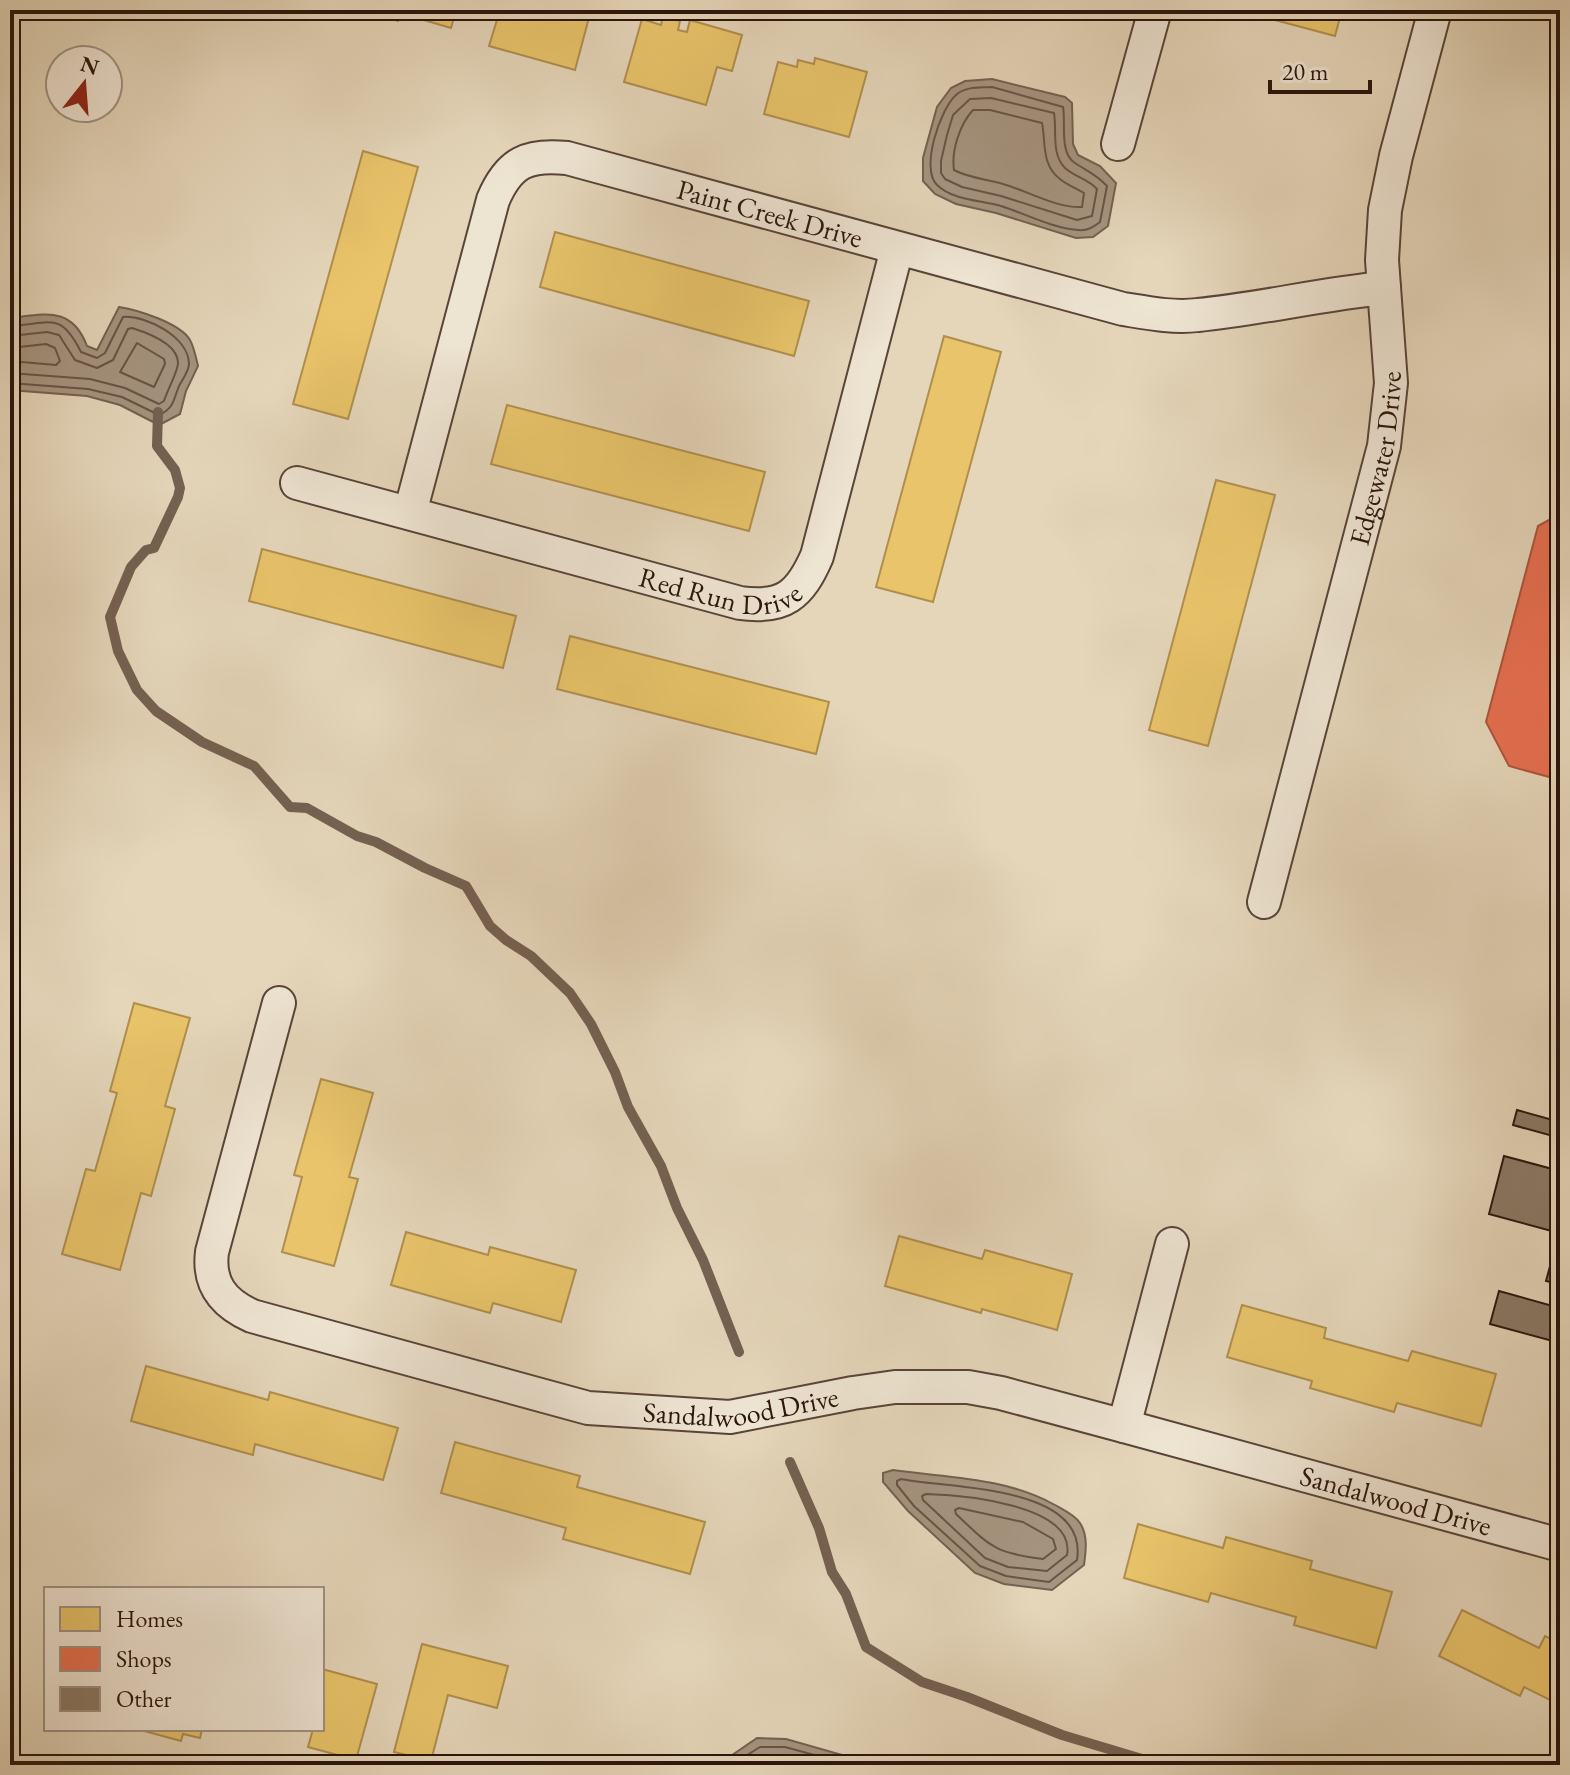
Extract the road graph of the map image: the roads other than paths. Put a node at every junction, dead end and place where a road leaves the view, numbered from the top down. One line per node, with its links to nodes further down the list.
1 (1155, 10): 3 (street)
2 (1435, 10): 5 (street, Edgewater Drive)
3 (1118, 144)
4 (897, 249): 5 (street, Paint Creek Drive); 7 (street, Red Run Drive); 7 (street, Paint Creek Drive)
5 (1384, 288): 8 (street, Edgewater Drive)
6 (297, 483): 7 (street, Red Run Drive)
7 (410, 513)
8 (1264, 902)
9 (279, 1003): 11 (street, Sandalwood Drive)
10 (1172, 1244): 11 (street)
11 (1124, 1426): 12 (street, Sandalwood Drive)
12 (1560, 1545)

